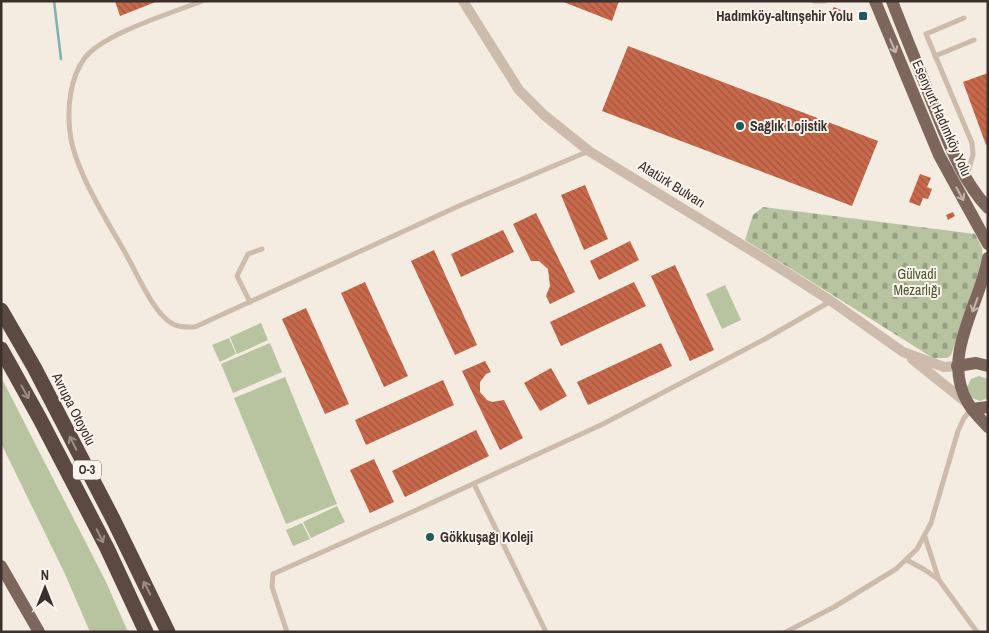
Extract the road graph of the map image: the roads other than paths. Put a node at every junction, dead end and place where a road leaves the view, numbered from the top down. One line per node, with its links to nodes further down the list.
1 (202, 1): 17 (lane)
2 (463, 1): 10 (street, Atatürk Bulvarı)
3 (814, 1): 4 (lane)
4 (825, 1)
5 (875, 1): 13 (main road, Esenyurt Hadımköy Yolu, one-way to 13)
6 (892, 1): 11 (main road, Esenyurt Hadımköy Yolu)
7 (964, 18): 9 (lane)
8 (974, 40): 9 (lane)
9 (935, 56): 11 (lane)
10 (589, 151): 16 (street, Atatürk Bulvarı); 17 (lane)
11 (966, 179): 12 (main road, Esenyurt Hadımköy Yolu)
12 (988, 208)
13 (988, 244)
14 (262, 248): 17 (lane)
15 (988, 258): 21 (main road, Atatürk Bulvarı, one-way to 21)
16 (831, 301): 20 (street, Atatürk Bulvarı); 26 (lane)
17 (250, 302)
18 (1, 310): 33 (highway, Avrupa Otoyolu / O-3, one-way to 18)
19 (1, 349): 32 (highway, O-3, one-way to 32)
20 (903, 352): 21 (street, Atatürk Bulvarı); 23 (street, Atatürk Bulvarı)
21 (957, 366): 22 (main road); 23 (main road, Atatürk Bulvarı)
22 (988, 366)
23 (970, 406): 24 (main road); 25 (main road, Atatürk Bulvarı); 27 (lane)
24 (988, 407)
25 (988, 427)
26 (474, 484): 34 (lane); 35 (lane)
27 (925, 537): 28 (lane); 30 (lane)
28 (907, 560): 30 (lane); 36 (lane)
29 (1, 566): 31 (main road)
30 (938, 580): 37 (lane)
31 (39, 632)
32 (146, 632)
33 (168, 632)
34 (288, 632)
35 (546, 632)
36 (786, 632)
37 (977, 632)

